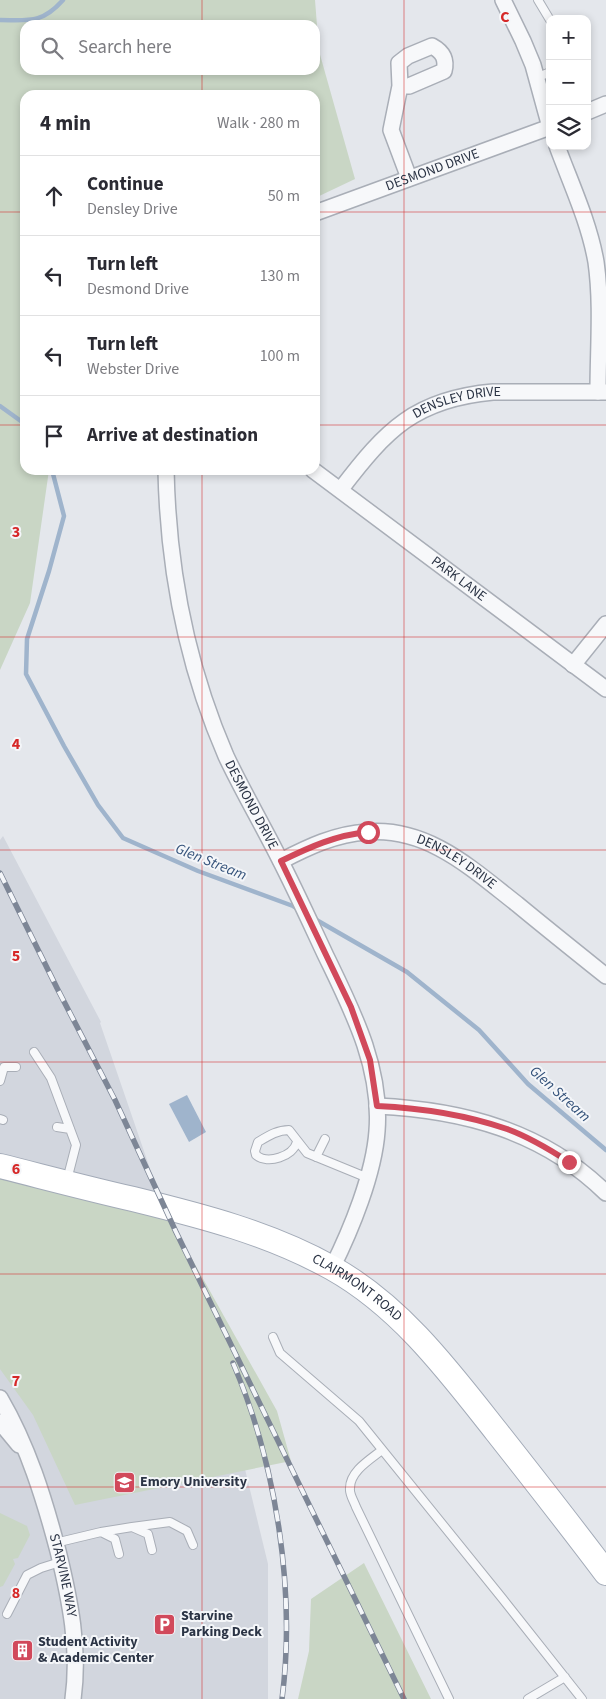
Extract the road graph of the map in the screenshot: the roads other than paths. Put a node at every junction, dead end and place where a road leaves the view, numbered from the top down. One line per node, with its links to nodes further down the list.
1 (503, 0): 4 (street)
2 (538, 0): 3 (lane)
3 (547, 15)
4 (543, 75): 7 (street)
5 (400, 86): 11 (street)
6 (606, 104): 8 (street)
7 (547, 105)
8 (591, 110)
9 (546, 128): 11 (street, DESMOND DRIVE)
10 (559, 150): 13 (street)
11 (408, 178): 12 (street, DESMOND DRIVE)
12 (320, 212)
13 (602, 392): 16 (street, DENSLEY DRIVE)
14 (166, 475): 20 (street, DESMOND DRIVE)
15 (320, 475): 16 (street, PARK LANE)
16 (341, 489): 18 (street, PARK LANE)
17 (606, 624): 18 (street)
18 (573, 664): 19 (street, PARK LANE)
19 (606, 689)
20 (281, 861): 21 (street, DENSLEY DRIVE); 25 (street, DESMOND DRIVE)
21 (606, 976)
22 (34, 1052): 27 (lane)
23 (16, 1067): 24 (lane)
24 (0, 1081)
25 (377, 1106): 32 (street, DESMOND DRIVE); 34 (street)
26 (57, 1127): 27 (lane)
27 (70, 1129): 33 (lane)
28 (325, 1139): 30 (lane)
29 (297, 1142): 29 (lane); 30 (lane)
30 (316, 1157): 32 (lane)
31 (0, 1166): 33 (main road, CLAIRMONT ROAD)
32 (368, 1178): 35 (street, DESMOND DRIVE)
33 (66, 1183): 35 (main road, CLAIRMONT ROAD)
34 (606, 1193)
35 (332, 1268): 48 (main road, CLAIRMONT ROAD)
36 (273, 1337): 39 (lane)
37 (0, 1398): 40 (street, STARVINE WAY)
38 (0, 1422): 40 (street, STARVINE WAY)
39 (382, 1450): 50 (lane); 52 (lane)
40 (28, 1456): 43 (street, STARVINE WAY)
41 (132, 1527): 42 (lane); 44 (lane); 45 (lane)
42 (101, 1532): 43 (lane); 46 (lane)
43 (55, 1543): 47 (street, STARVINE WAY)
44 (192, 1545)
45 (152, 1550)
46 (119, 1554)
47 (60, 1562): 49 (lane); 51 (street, STARVINE WAY)
48 (606, 1573)
49 (7, 1614)
50 (565, 1677): 53 (lane); 54 (lane)
51 (73, 1699)
52 (449, 1699)
53 (528, 1699)
54 (582, 1699)

